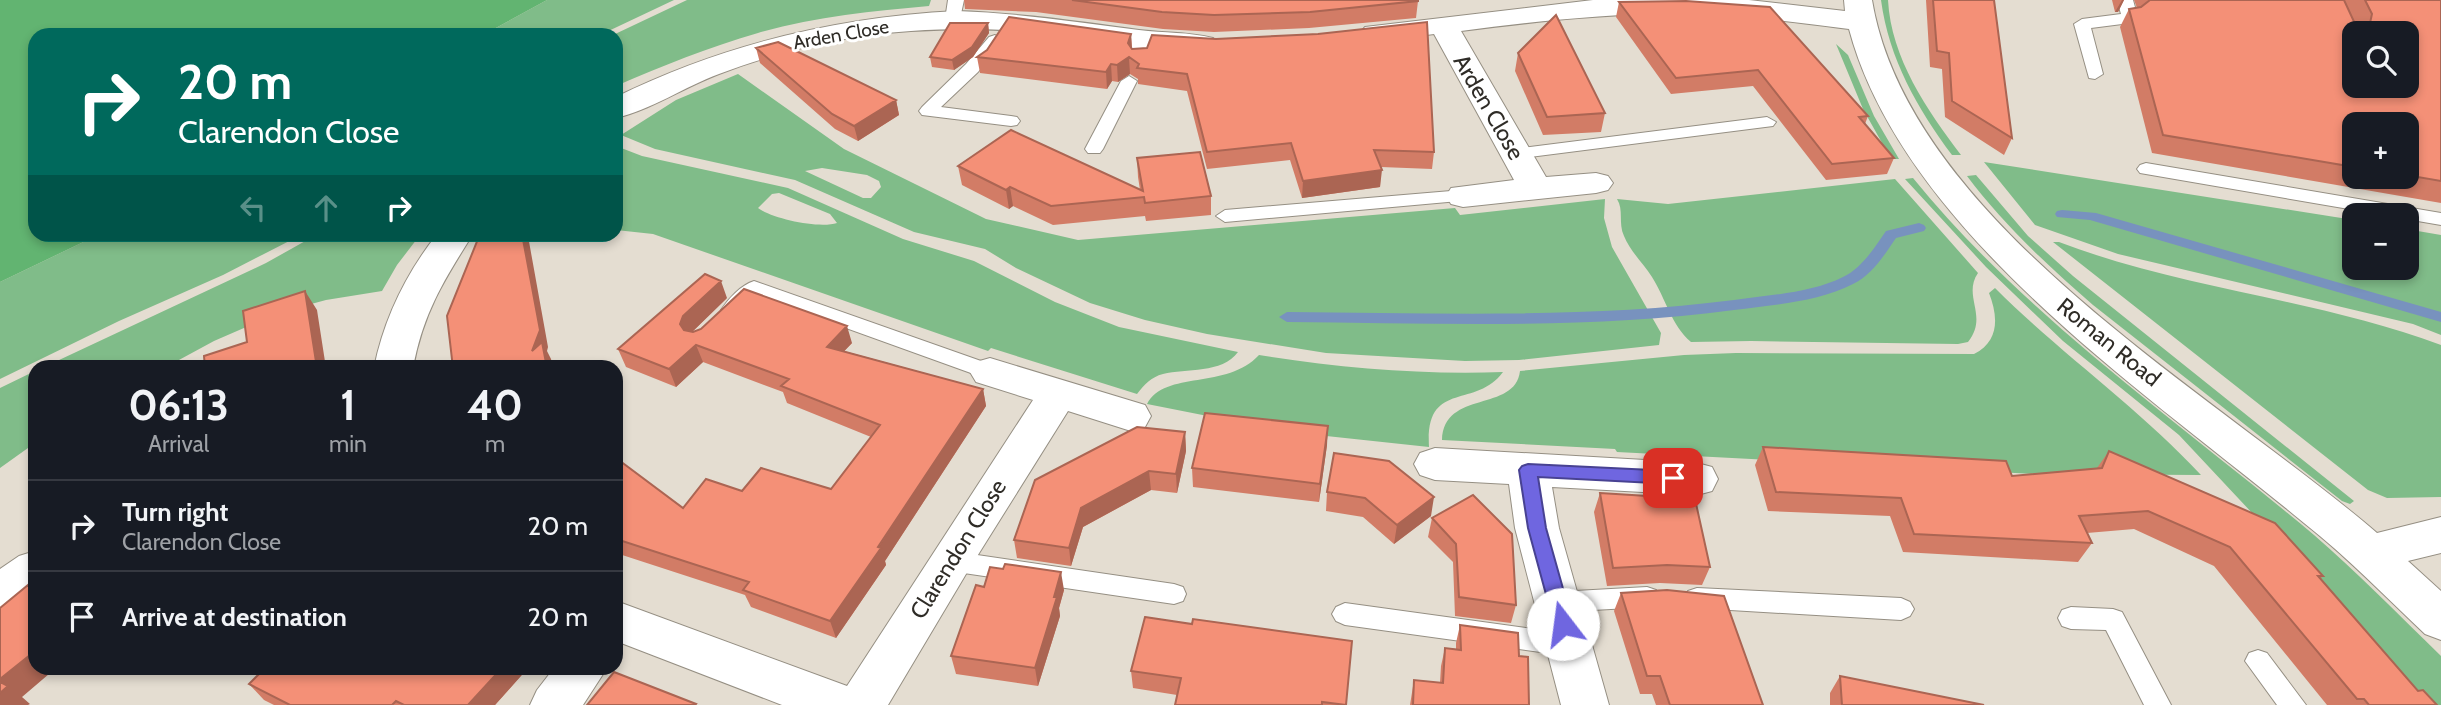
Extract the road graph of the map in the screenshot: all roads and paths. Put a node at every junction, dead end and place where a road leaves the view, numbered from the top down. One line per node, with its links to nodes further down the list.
1 (2125, 0): 9 (lane)
2 (1581, 5): 4 (street, Arden Close); 6 (street, Arden Close)
3 (955, 10): 5 (street, Arden Close); 11 (street, Arden Close)
4 (1859, 11): 32 (street, Roman Road)
5 (1008, 21): 8 (street, Arden Close); 12 (lane)
6 (1443, 25): 7 (street, Arden Close); 15 (street, Arden Close)
7 (1343, 37)
8 (1229, 44)
9 (2095, 74)
10 (1129, 81): 14 (lane)
11 (623, 106)
12 (1011, 121)
13 (1767, 122): 15 (lane)
14 (1094, 149)
15 (1515, 154): 18 (street, Arden Close)
16 (2146, 169): 21 (lane)
17 (1596, 183): 18 (street, Arden Close)
18 (1536, 189): 19 (street, Arden Close)
19 (1463, 196): 20 (lane)
20 (1225, 216)
21 (2441, 219)
22 (450, 242): 24 (street)
23 (717, 322): 25 (lane)
24 (394, 360)
25 (990, 372): 26 (street)
26 (1057, 395): 27 (street); 33 (street, Clarendon Close)
27 (1131, 416)
28 (1436, 464): 29 (street)
29 (1528, 470): 30 (street); 41 (street)
30 (1697, 479)
31 (2441, 535): 32 (street)
32 (2369, 553): 40 (street, Roman Road)
33 (950, 561): 36 (lane); 47 (street, Clarendon Close)
34 (28, 574): 35 (street)
35 (0, 593)
36 (1174, 594)
37 (1901, 609): 41 (lane)
38 (1345, 614): 41 (lane)
39 (2071, 618): 49 (lane)
40 (2441, 620)
41 (1563, 624): 48 (street)
42 (623, 625): 46 (street)
43 (2258, 661): 50 (lane)
44 (578, 675): 45 (street)
45 (554, 705)
46 (839, 705)
47 (862, 705)
48 (1585, 705)
49 (2158, 705)
50 (2293, 705)

